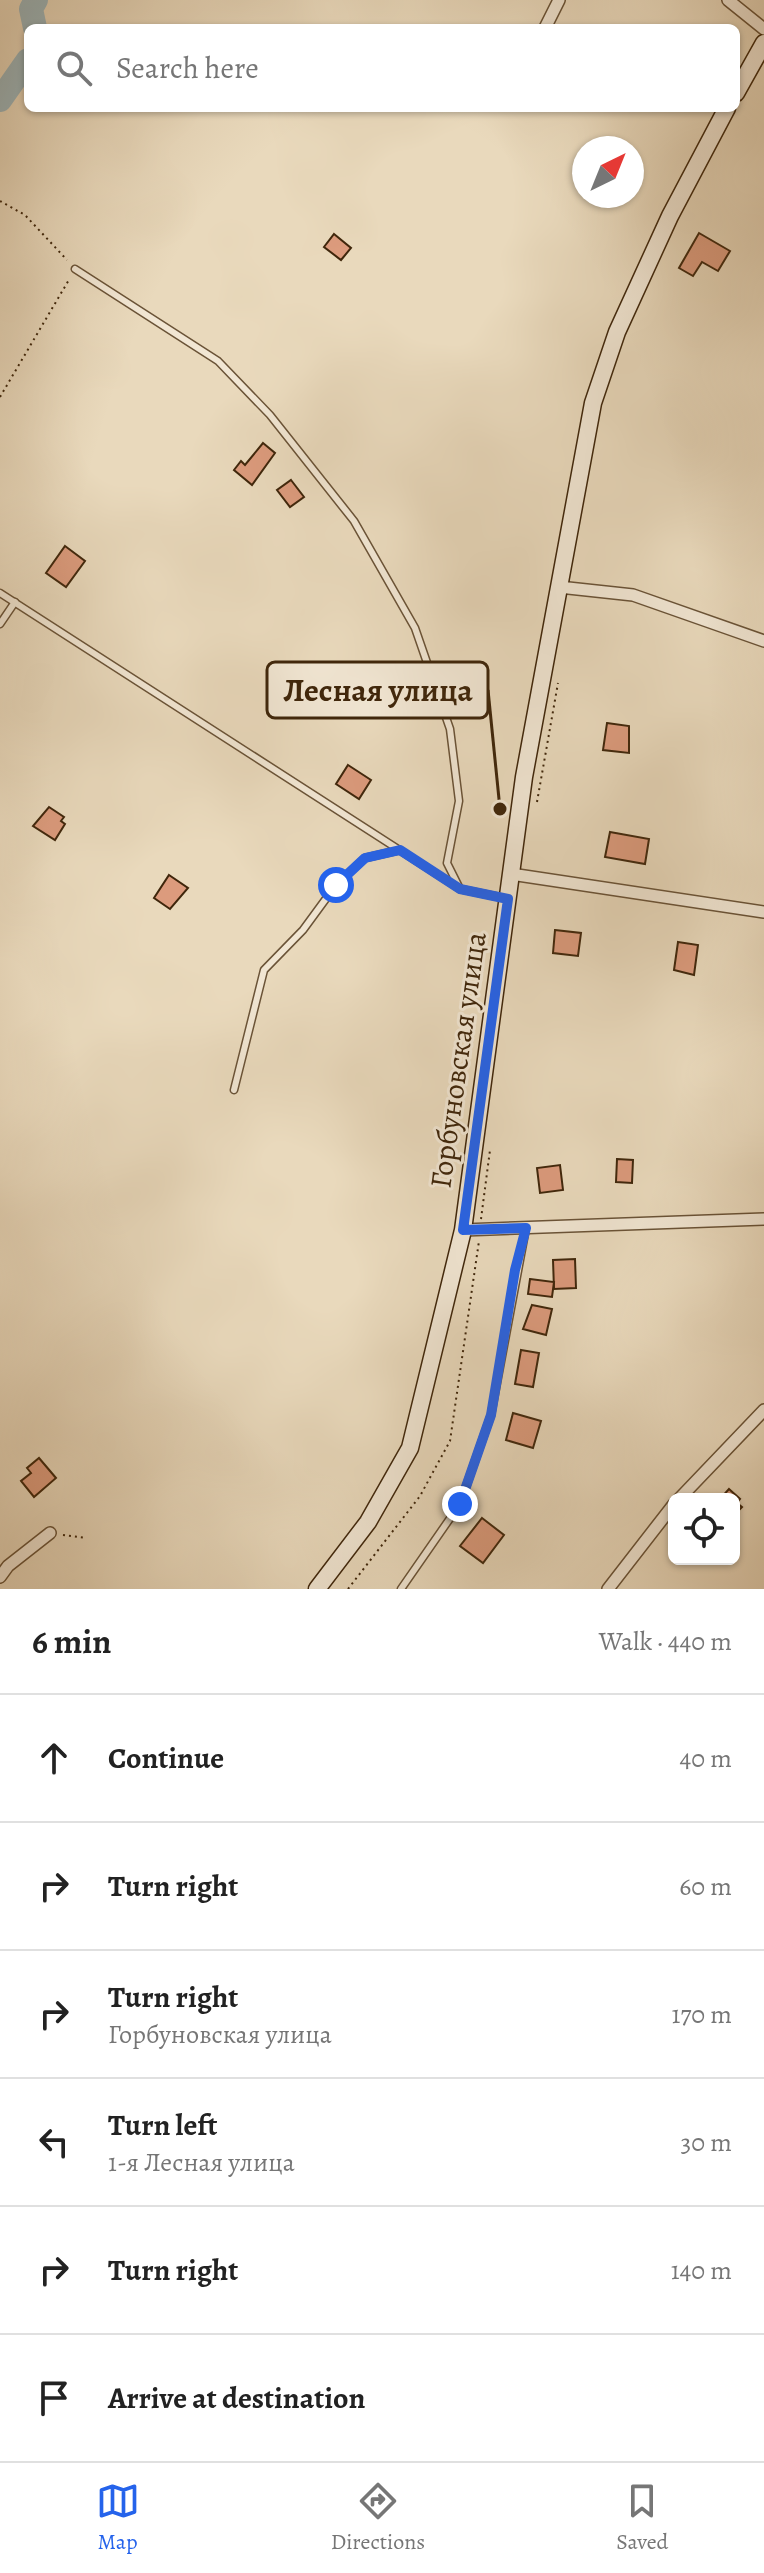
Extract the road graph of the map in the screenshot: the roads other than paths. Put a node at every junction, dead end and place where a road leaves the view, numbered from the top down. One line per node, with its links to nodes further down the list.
1 (559, 0): 3 (street)
2 (728, 0): 4 (street)
3 (547, 24)
4 (764, 29)
5 (764, 43): 6 (main road)
6 (740, 86)
7 (725, 112): 9 (main road, Горбуновская улица)
8 (75, 269): 16 (lane)
9 (559, 587): 13 (street); 15 (main road, Горбуновская улица)
10 (0, 593): 11 (lane)
11 (15, 602): 12 (lane); 14 (lane)
12 (0, 624)
13 (764, 641)
14 (400, 850): 16 (lane); 19 (lane)
15 (511, 874): 17 (main road, Горбуновская улица); 18 (street)
16 (460, 889): 17 (lane)
17 (508, 899): 22 (main road, Горбуновская улица)
18 (764, 912)
19 (234, 1090)
20 (764, 1219): 21 (street)
21 (526, 1228): 22 (street); 29 (lane)
22 (463, 1230): 28 (main road, Горбуновская улица)
23 (764, 1410): 24 (street)
24 (685, 1493)
25 (668, 1512): 30 (street)
26 (50, 1533): 27 (street)
27 (0, 1577)
28 (323, 1587)
29 (401, 1589)
30 (608, 1589)

